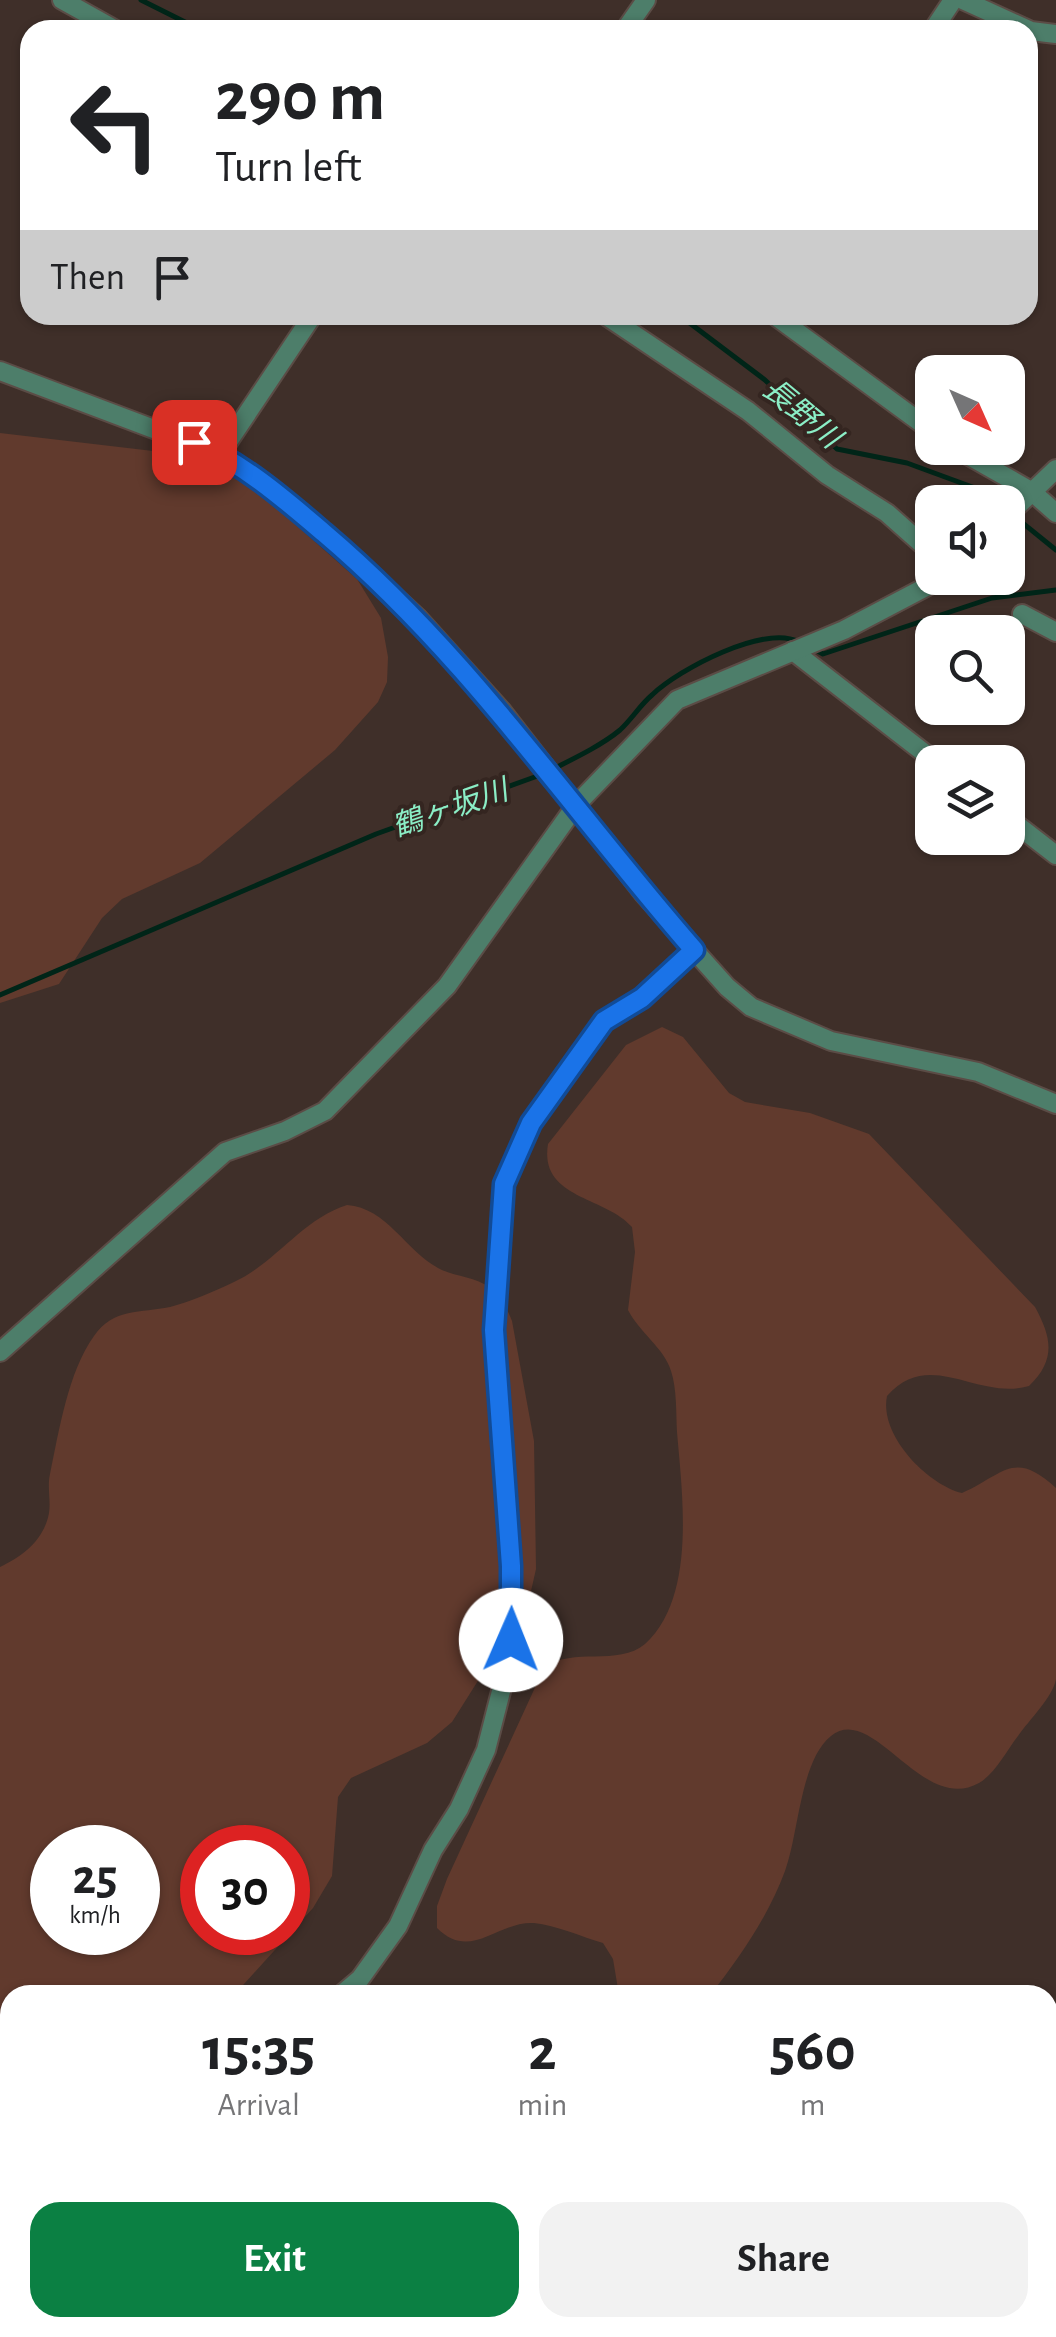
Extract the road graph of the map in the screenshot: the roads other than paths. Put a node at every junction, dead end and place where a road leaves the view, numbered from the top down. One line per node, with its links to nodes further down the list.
1 (62, 0): 3 (street)
2 (962, 0): 4 (street)
3 (98, 20)
4 (1008, 20)
5 (306, 325): 10 (street)
6 (620, 325): 16 (street)
7 (788, 325): 9 (street)
8 (0, 371): 10 (street)
9 (915, 419)
10 (220, 454): 22 (street)
11 (985, 465): 13 (street)
12 (1056, 469): 13 (street)
13 (1031, 491): 14 (street); 15 (street)
14 (1025, 497)
15 (1056, 512)
16 (915, 538)
17 (915, 592): 20 (street)
18 (1022, 614): 19 (street)
19 (1056, 632)
20 (793, 652): 21 (street); 22 (street)
21 (915, 746)
22 (577, 804): 25 (street); 27 (street)
23 (1025, 831): 24 (street)
24 (1056, 855)
25 (694, 950): 26 (street); 28 (street)
26 (1056, 1104)
27 (0, 1352)
28 (352, 1985)

